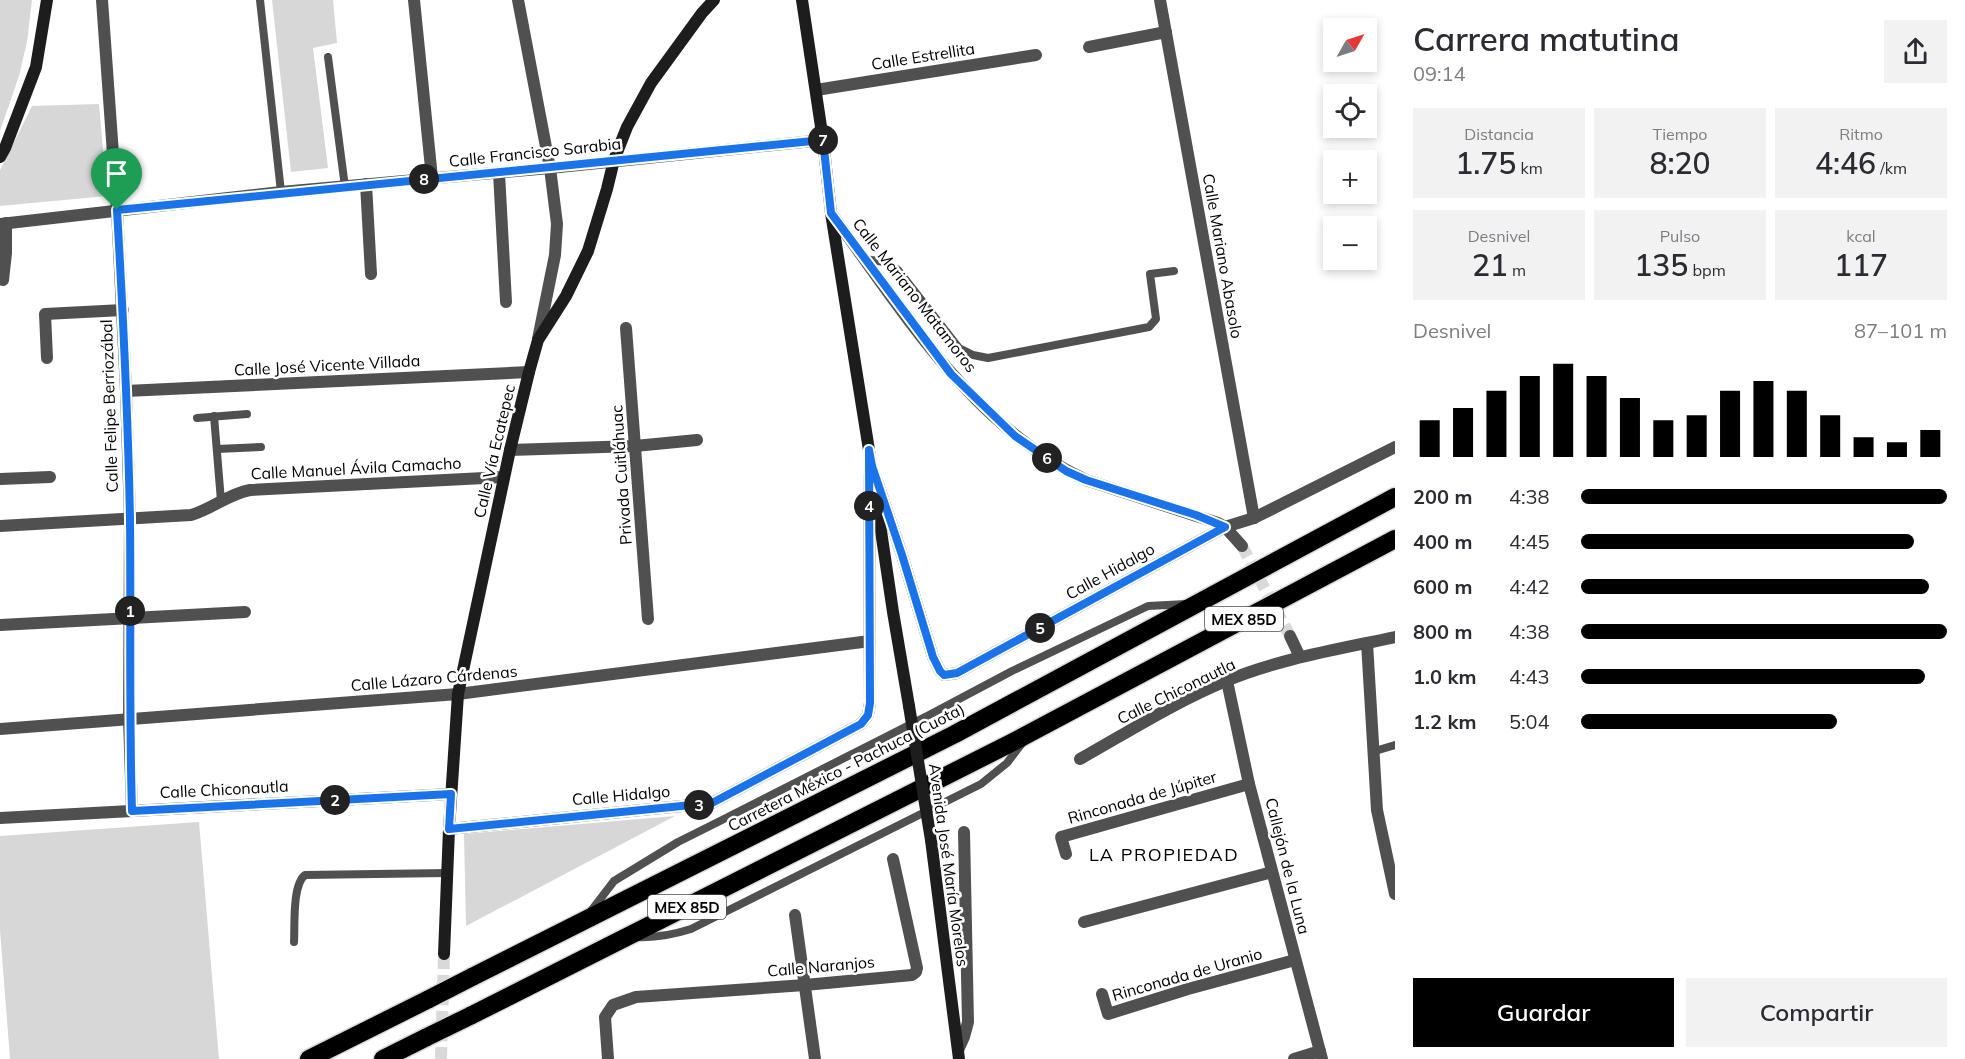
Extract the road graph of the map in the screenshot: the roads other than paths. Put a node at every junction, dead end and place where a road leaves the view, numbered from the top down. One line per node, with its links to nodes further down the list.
1 (47, 0): 15 (main road)
2 (102, 0): 23 (street, Calle Felipe Berriozábal)
3 (260, 0): 22 (lane)
4 (414, 0): 19 (street)
5 (518, 0): 17 (street)
6 (714, 0): 16 (main road, Calle Vía Ecatepec)
7 (802, 0): 13 (main road, Avenida José María Morelos)
8 (1161, 0): 9 (street, Calle Mariano Abasolo)
9 (1166, 32): 10 (street); 53 (street, Calle Mariano Abasolo)
10 (1089, 47)
11 (1036, 55): 13 (street, Calle Estrellita)
12 (328, 57): 21 (lane)
13 (816, 90): 14 (main road, Avenida José María Morelos)
14 (823, 140): 16 (street, Calle Francisco Sarabia); 24 (main road, Avenida José María Morelos)
15 (0, 157)
16 (614, 160): 17 (street, Calle Francisco Sarabia); 33 (main road, Calle Vía Ecatepec)
17 (550, 168): 18 (street, Calle Francisco Sarabia); 33 (street)
18 (500, 172): 19 (street, Calle Francisco Sarabia); 30 (street)
19 (432, 178): 20 (street, Calle Francisco Sarabia)
20 (366, 184): 21 (street, Calle Francisco Sarabia); 28 (street)
21 (345, 187): 22 (street, Calle Francisco Sarabia)
22 (281, 192): 23 (street, Calle Francisco Sarabia)
23 (117, 210): 25 (street, Calle Francisco Sarabia); 31 (street, Calle Felipe Berriozábal)
24 (831, 213): 26 (street, Calle Mariano Matamoros); 46 (main road, Avenida José María Morelos)
25 (3, 224): 29 (street)
26 (865, 259): 27 (lane); 56 (street, Calle Mariano Matamoros)
27 (1174, 271)
28 (371, 274)
29 (3, 280)
30 (506, 302)
31 (123, 310): 34 (street); 36 (street, Calle Felipe Berriozábal)
32 (626, 328): 41 (street, Privada Cuitláhuac)
33 (538, 340): 35 (main road, Calle Vía Ecatepec)
34 (47, 358)
35 (529, 372): 36 (street, Calle José Vicente Villada); 45 (main road, Calle Vía Ecatepec)
36 (126, 391): 54 (street, Calle Felipe Berriozábal)
37 (247, 414): 38 (lane)
38 (214, 416): 39 (lane); 44 (lane)
39 (197, 418)
40 (697, 440): 41 (street)
41 (635, 446): 45 (street); 62 (street, Privada Cuitláhuac)
42 (261, 447): 44 (lane)
43 (1395, 447): 53 (street, Calle Hidalgo)
44 (217, 449): 52 (lane)
45 (510, 450): 49 (main road, Calle Vía Ecatepec)
46 (869, 450): 47 (main road, Avenida José María Morelos); 66 (street, Calle Hidalgo)
47 (872, 466): 56 (street, Calle Hidalgo); 95 (main road, Avenida José María Morelos, bridge)
48 (50, 477): 50 (street)
49 (504, 477): 52 (street, Calle Manuel Ávila Camacho); 70 (main road, Calle Vía Ecatepec)
50 (0, 479)
51 (1395, 497): 59 (highway, Carretera México - Pachuca (Cuota) / MEX 85D)
52 (221, 501): 54 (street, Calle Manuel Ávila Camacho)
53 (1254, 518): 56 (street, Calle Hidalgo)
54 (130, 519): 55 (street, Calle Manuel Ávila Camacho); 61 (street, Calle Felipe Berriozábal)
55 (0, 526)
56 (1225, 527): 58 (street)
57 (1395, 538): 98 (highway, MEX 85D, bridge)
58 (1242, 546)
59 (1199, 603): 88 (highway, Carretera México - Pachuca (Cuota) / MEX 85D); 88 (lane)
60 (245, 612): 61 (street)
61 (130, 618): 63 (street); 71 (street, Calle Felipe Berriozábal)
62 (648, 619)
63 (0, 625)
64 (1290, 636): 68 (street)
65 (1395, 637): 67 (street, Calle Chiconautla)
66 (870, 641): 70 (street, Calle Lázaro Cárdenas); 80 (street, Calle Hidalgo)
67 (1367, 643): 68 (street, Calle Chiconautla); 74 (street)
68 (1300, 657): 69 (street, Calle Chiconautla)
69 (1227, 681): 75 (street, Calle Chiconautla); 76 (street, Callejón de la Luna)
70 (458, 694): 71 (street, Calle Lázaro Cárdenas); 77 (main road, Calle Vía Ecatepec)
71 (129, 720): 72 (street, Calle Lázaro Cárdenas); 78 (street, Calle Felipe Berriozábal)
72 (0, 729)
73 (1395, 745): 74 (lane)
74 (1375, 751): 86 (street)
75 (1080, 759)
76 (1249, 784): 82 (street, Rinconada de Júpiter); 84 (street, Callejón de la Luna)
77 (451, 794): 78 (street, Calle Chiconautla); 80 (main road, Calle Vía Ecatepec)
78 (132, 811): 79 (street, Calle Chiconautla)
79 (0, 818)
80 (449, 829): 85 (main road, Calle Vía Ecatepec)
81 (964, 832): 95 (street)
82 (1066, 854)
83 (893, 859): 93 (street, Calle Naranjos)
84 (1272, 872): 89 (street); 92 (street, Callejón de la Luna)
85 (447, 873): 90 (lane); 91 (main road, Calle Vía Ecatepec)
86 (1395, 894)
87 (795, 915): 93 (street)
88 (583, 921): 97 (highway, Carretera México - Pachuca (Cuota) / MEX 85D, bridge)
89 (1084, 922)
90 (294, 942)
91 (444, 954)
92 (1294, 960): 94 (street, Rinconada de Uranio); 96 (street, Callejón de la Luna)
93 (805, 985): 99 (street, Calle Naranjos); 100 (street)
94 (1102, 994)
95 (958, 1054)
96 (1321, 1055): 101 (street)
97 (309, 1059)
98 (383, 1059)
99 (608, 1059)
100 (815, 1059)
101 (1294, 1059)

